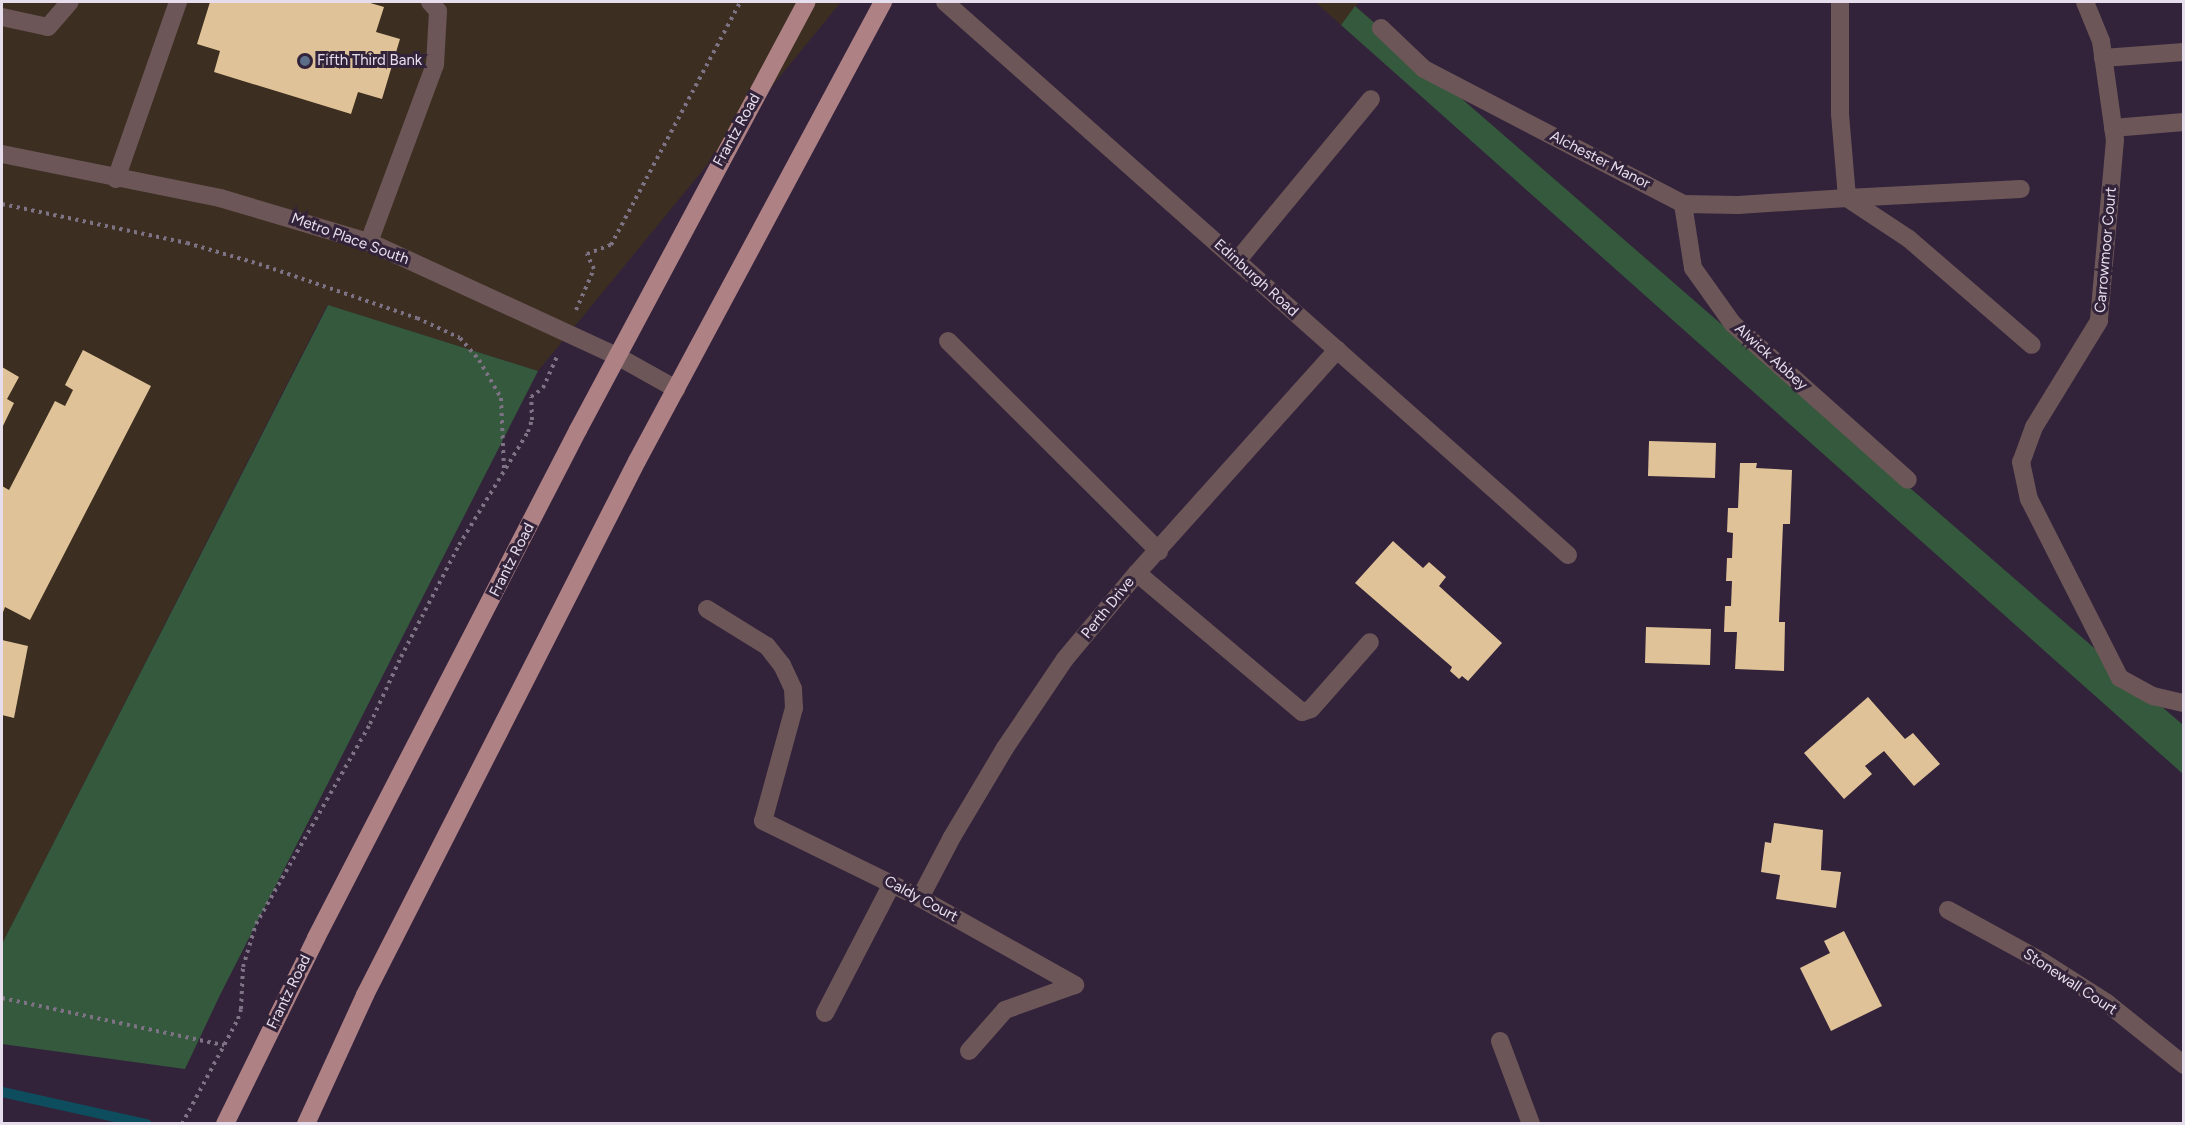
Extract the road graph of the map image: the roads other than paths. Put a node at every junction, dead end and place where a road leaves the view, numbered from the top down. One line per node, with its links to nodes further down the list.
1 (70, 2): 9 (street)
2 (178, 2): 17 (street)
3 (430, 2): 21 (street)
4 (807, 2): 26 (main road, Frantz Road)
5 (883, 2): 27 (main road)
6 (945, 2): 22 (street, Edinburgh Road)
7 (1840, 2): 19 (street)
8 (2085, 2): 12 (street, Carrowmoor Court)
9 (2, 17)
10 (1381, 28): 20 (street, Alchester Manor)
11 (2184, 52): 12 (street)
12 (2103, 58): 15 (street, Carrowmoor Court)
13 (1371, 99): 22 (street)
14 (2184, 122): 15 (street)
15 (2114, 128): 34 (street, Carrowmoor Court)
16 (2, 154): 17 (street, Metro Place South)
17 (116, 179): 21 (street, Metro Place South)
18 (2021, 189): 19 (street, Alchester Manor)
19 (1846, 198): 20 (street, Alchester Manor); 24 (street)
20 (1683, 204): 28 (street, Alwick Abbey)
21 (369, 243): 26 (street, Metro Place South)
22 (1237, 261): 25 (street, Edinburgh Road)
23 (948, 341): 29 (street)
24 (2032, 345)
25 (1337, 350): 29 (street, Perth Drive); 30 (street, Edinburgh Road)
26 (617, 356): 27 (street, Metro Place South); 42 (main road, Frantz Road)
27 (676, 389): 43 (main road)
28 (1908, 480)
29 (1159, 551): 31 (street, Perth Drive)
30 (1568, 555)
31 (1137, 573): 33 (street); 36 (street, Perth Drive)
32 (707, 609): 35 (street, Caldy Court)
33 (1370, 642)
34 (2184, 704)
35 (892, 884): 36 (street, Caldy Court); 38 (street)
36 (920, 897): 40 (street, Caldy Court)
37 (1947, 910): 41 (street, Stonewall Court)
38 (825, 1013)
39 (1500, 1041): 44 (street)
40 (969, 1051)
41 (2184, 1065)
42 (227, 1119)
43 (306, 1124)
44 (1531, 1124)

